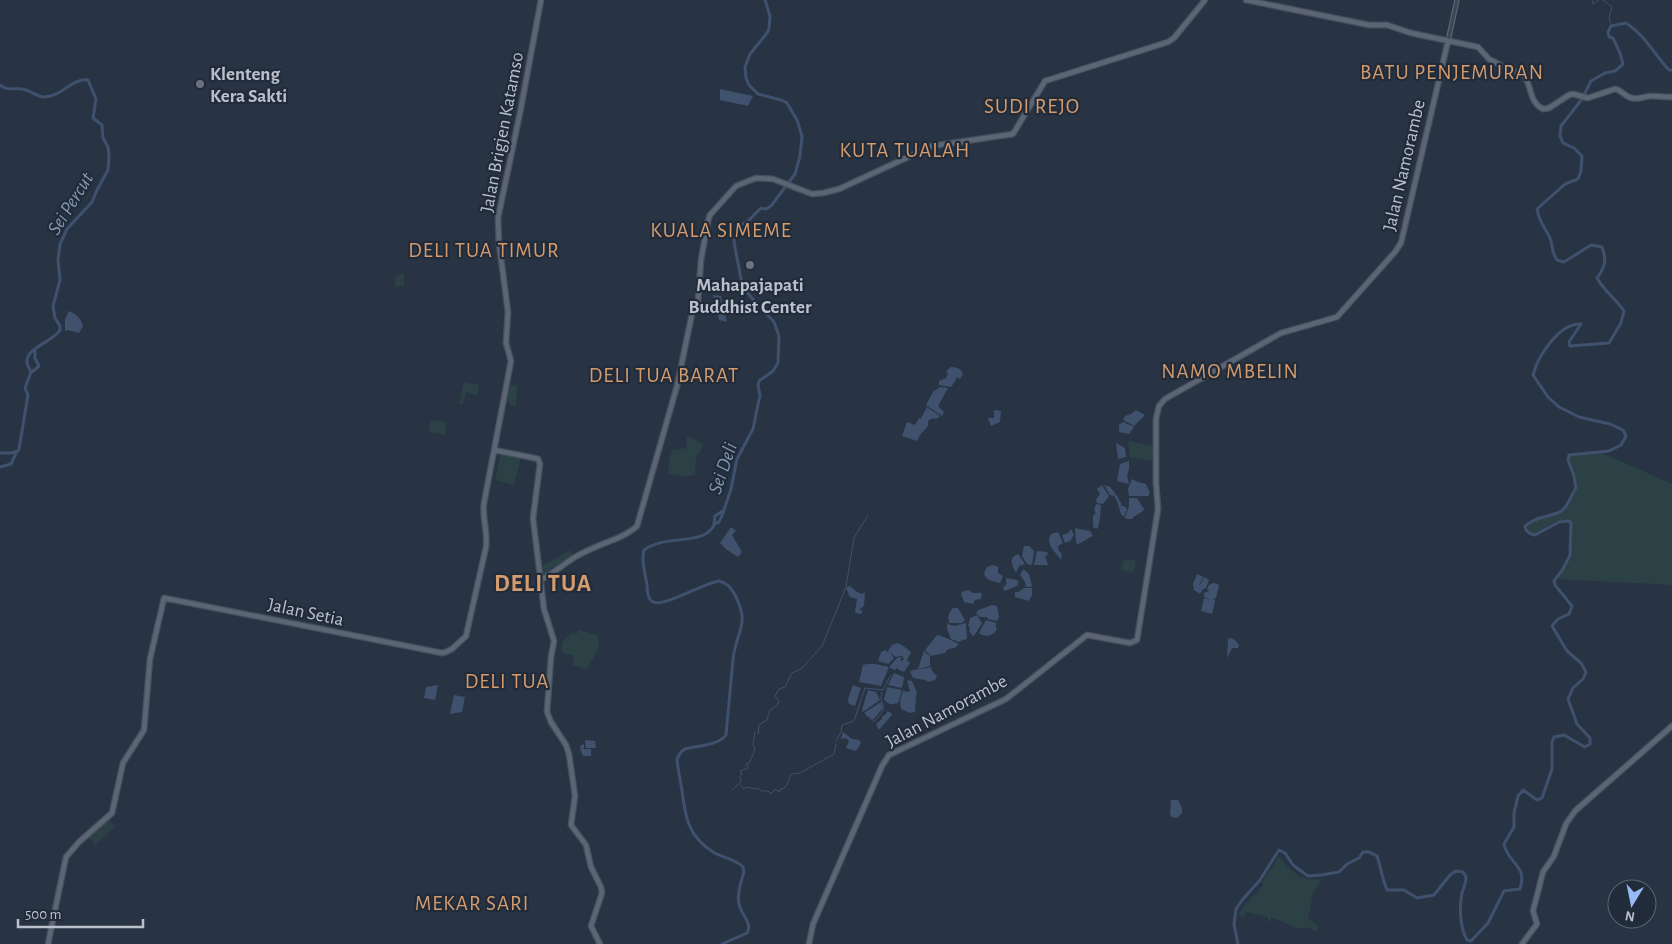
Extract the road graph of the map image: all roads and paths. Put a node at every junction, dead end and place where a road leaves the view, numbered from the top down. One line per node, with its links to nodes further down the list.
1 (541, 0): 7 (main road, Jalan Brigjen Katamso)
2 (1205, 0): 8 (main road)
3 (1246, 0): 5 (main road)
4 (1457, 0): 5 (street, Jalan Namorambe)
5 (1448, 41): 6 (main road); 13 (main road, Jalan Namorambe)
6 (1672, 97)
7 (494, 449): 8 (main road); 9 (main road, Jalan Brigjen Katamso)
8 (540, 581): 12 (main road)
9 (443, 653): 11 (main road, Jalan Setia)
10 (1672, 726): 14 (main road)
11 (48, 944)
12 (600, 944)
13 (809, 944)
14 (1522, 944)

